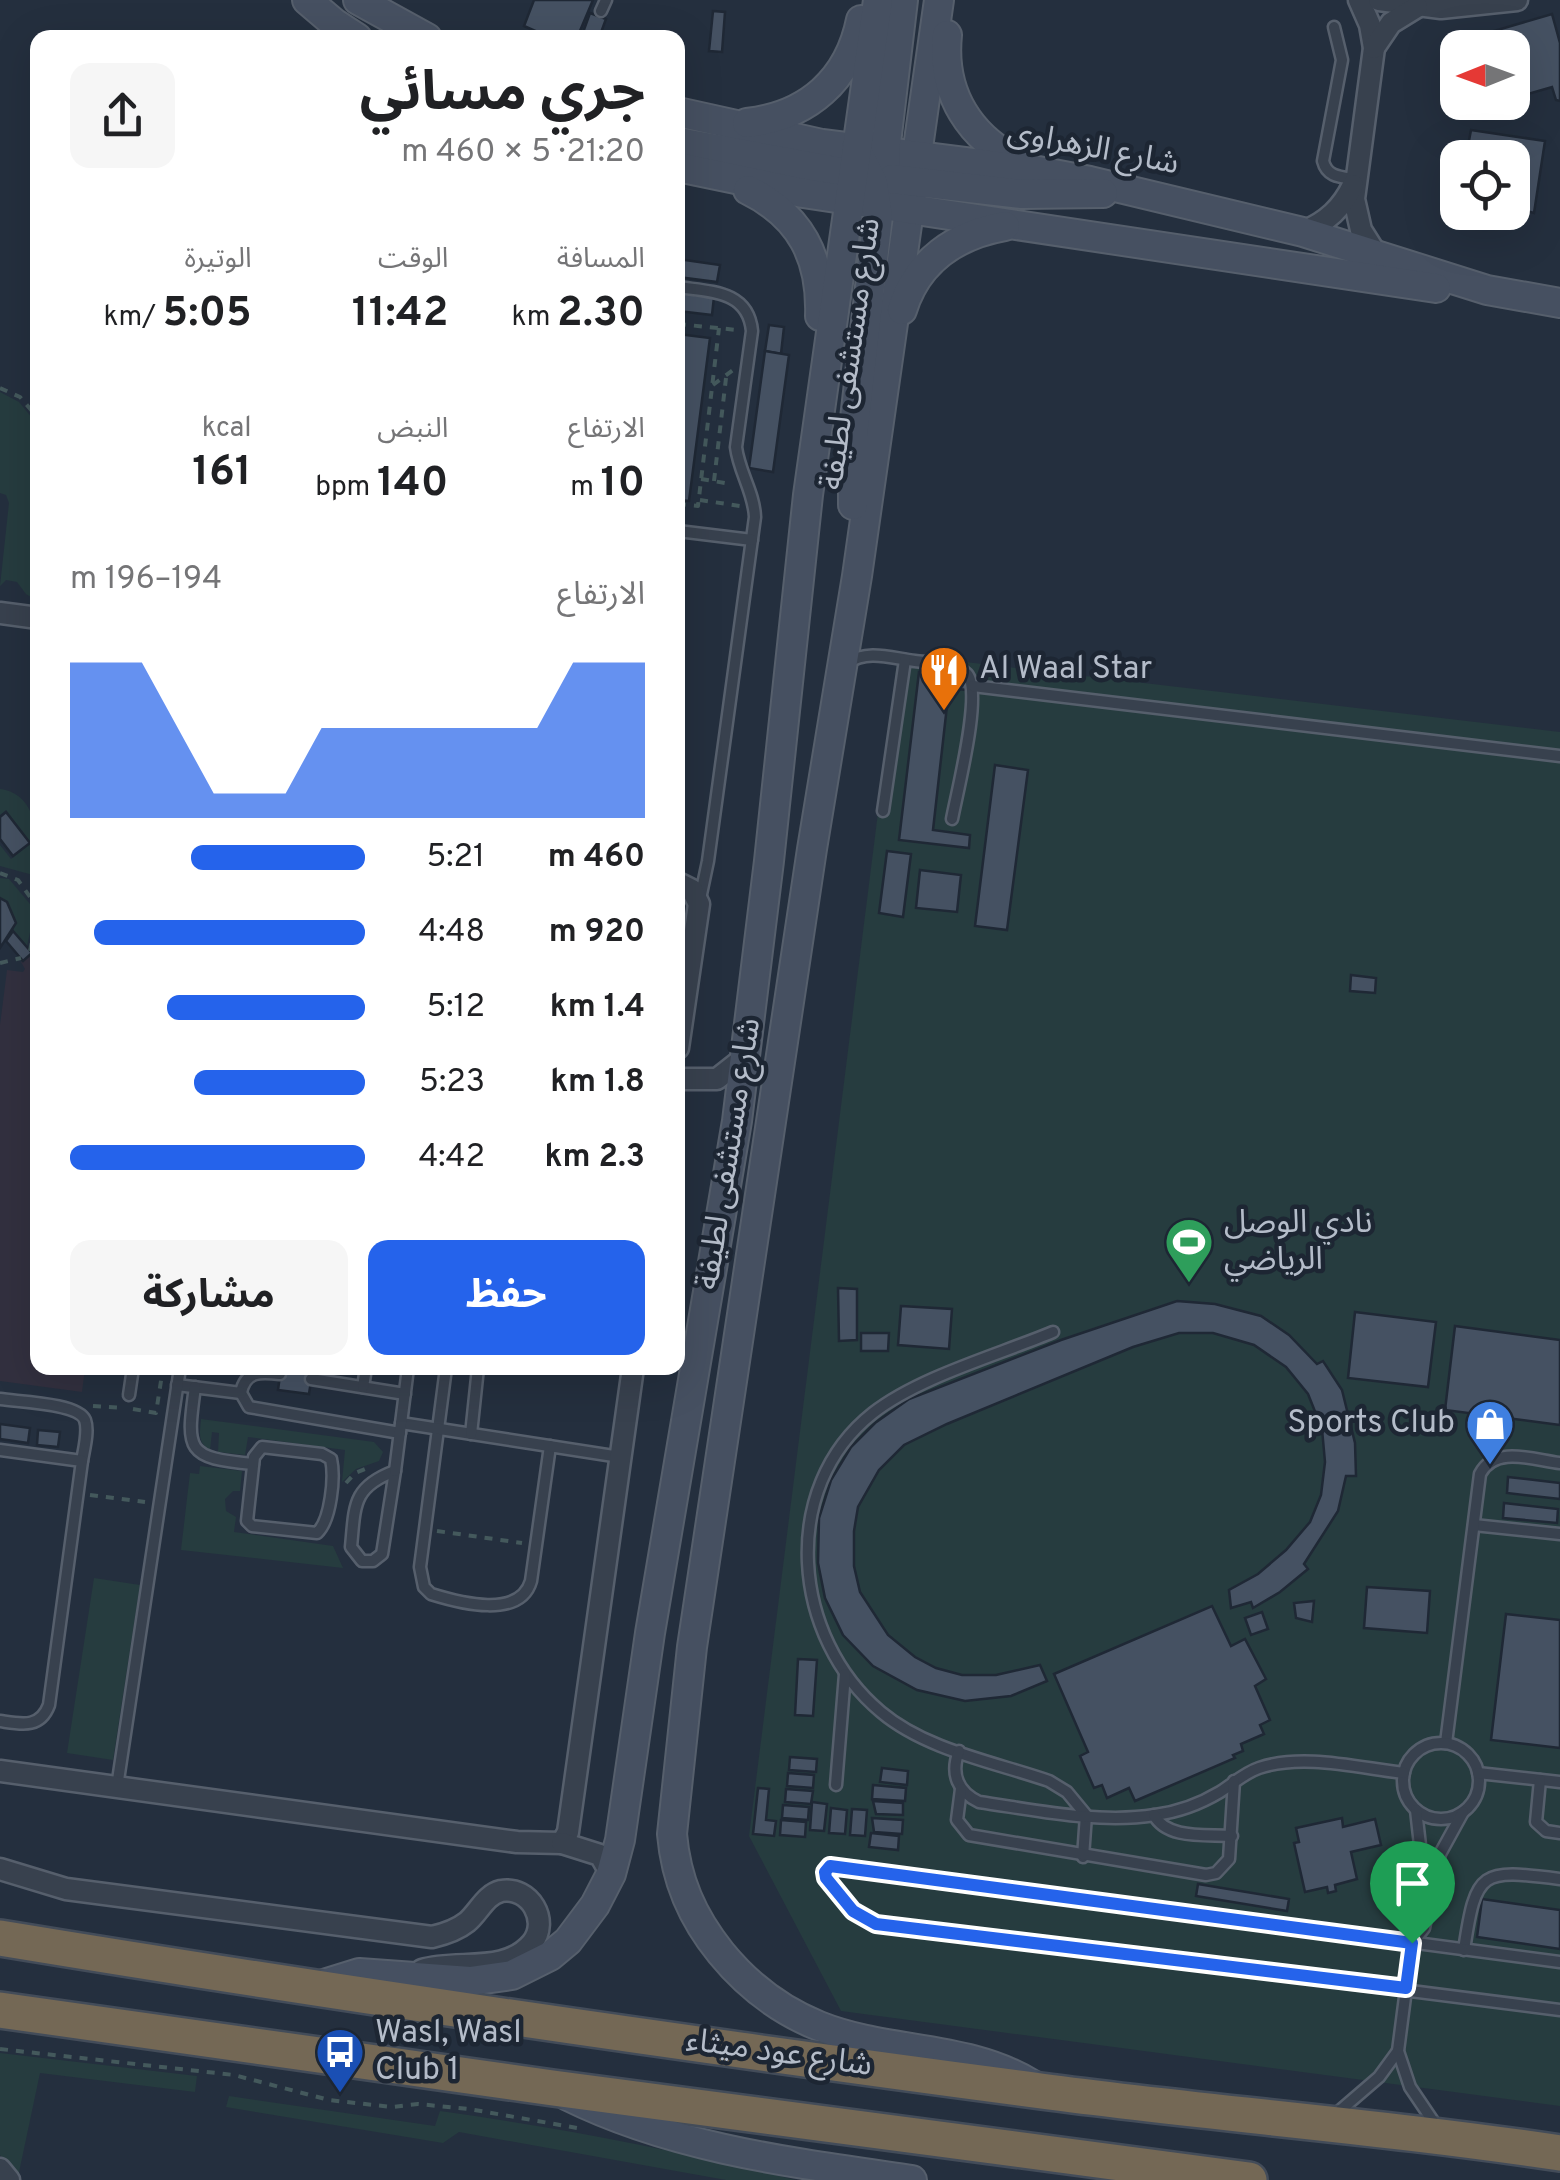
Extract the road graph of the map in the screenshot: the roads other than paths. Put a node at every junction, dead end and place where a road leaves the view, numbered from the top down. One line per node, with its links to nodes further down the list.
1 (307, 0): 13 (main road)
2 (358, 0): 14 (main road)
3 (865, 0): 17 (main road)
4 (878, 0): 21 (main road, شارع مستشفى لطيفة)
5 (903, 0): 21 (main road)
6 (938, 0): 21 (main road, شارع مستشفى لطيفة)
7 (950, 0): 20 (main road)
8 (1359, 0): 15 (street)
9 (1379, 0): 11 (street)
10 (1518, 0): 11 (street)
11 (1417, 7): 15 (street)
12 (1334, 27): 23 (lane)
13 (347, 30)
14 (412, 30)
15 (1374, 48): 23 (street)
16 (685, 114): 17 (main road, شارع الزهراوى)
17 (726, 124): 21 (main road, شارع الزهراوى)
18 (685, 143): 21 (main road)
19 (685, 169): 22 (main road, شارع الزهراوى)
20 (1038, 171): 21 (main road, شارع الزهراوى); 24 (main road, شارع الزهراوى)
21 (881, 176): 22 (main road, شارع الزهراوى); 24 (main road); 25 (main road, شارع الزهراوى); 31 (main road, شارع مستشفى لطيفة); 32 (main road, شارع مستشفى لطيفة); 35 (main road)
22 (724, 178): 32 (main road)
23 (1354, 181): 26 (street); 27 (street)
24 (1124, 189): 26 (main road, شارع الزهراوى)
25 (1026, 224): 29 (main road, شارع الزهراوى); 31 (main road)
26 (1303, 232): 27 (main road, شارع الزهراوى)
27 (1378, 257): 29 (main road, شارع الزهراوى)
28 (685, 288): 34 (lane)
29 (1487, 290): 30 (main road, شارع الزهراوى)
30 (1560, 303)
31 (888, 346): 35 (main road, شارع مستشفى لطيفة)
32 (824, 378): 47 (main road, شارع مستشفى لطيفة)
33 (685, 532): 34 (lane)
34 (752, 540): 45 (lane)
35 (858, 576): 38 (main road, شارع مستشفى لطيفة)
36 (0, 613): 37 (street)
37 (30, 617)
38 (851, 653): 39 (lane); 80 (main road, شارع مستشفى لطيفة)
39 (905, 660): 40 (lane); 42 (lane)
40 (973, 686): 41 (lane); 43 (lane)
41 (1560, 756)
42 (884, 811)
43 (952, 819)
44 (685, 886): 45 (street)
45 (699, 904): 46 (street)
46 (685, 1000)
47 (745, 1057): 48 (street); 49 (main road, شارع مستشفى لطيفة)
48 (685, 1080): 49 (street)
49 (737, 1120): 79 (main road, شارع مستشفى لطيفة)
50 (1053, 1332): 81 (lane)
51 (131, 1375): 65 (lane)
52 (179, 1375): 60 (lane)
53 (253, 1375): 63 (lane)
54 (365, 1375): 62 (lane)
55 (407, 1375): 64 (lane)
56 (445, 1375): 68 (lane)
57 (477, 1375): 69 (lane)
58 (632, 1375): 72 (street)
59 (311, 1379): 62 (lane)
60 (177, 1385): 61 (lane); 92 (lane)
61 (196, 1387): 63 (lane); 75 (lane)
62 (363, 1387): 64 (lane)
63 (241, 1392): 67 (lane)
64 (405, 1394): 67 (lane)
65 (129, 1395)
66 (0, 1400): 73 (lane)
67 (400, 1428): 68 (lane); 76 (lane)
68 (438, 1429): 69 (lane); 70 (lane)
69 (470, 1434): 70 (lane)
70 (550, 1446): 72 (lane)
71 (0, 1450): 73 (lane)
72 (621, 1457): 100 (street)
73 (82, 1461): 82 (lane)
74 (1560, 1463): 77 (lane)
75 (253, 1464): 75 (lane)
76 (395, 1471): 76 (lane)
77 (1474, 1525): 78 (lane); 83 (lane)
78 (1560, 1534)
79 (650, 1633): 80 (main road); 103 (main road, شارع مستشفى لطيفة)
80 (692, 1647): 116 (main road, شارع مستشفى لطيفة)
81 (845, 1674): 84 (lane); 91 (lane)
82 (0, 1720)
83 (1446, 1743): 86 (lane); 87 (lane)
84 (959, 1751): 93 (lane); 96 (lane)
85 (0, 1771): 92 (street)
86 (1404, 1772): 89 (lane); 94 (lane)
87 (1478, 1773): 88 (lane); 95 (lane)
88 (1540, 1780): 90 (lane); 98 (lane)
89 (1234, 1781): 97 (lane); 99 (lane)
90 (1560, 1782)
91 (836, 1785)
92 (117, 1787): 100 (street)
93 (961, 1789): 96 (lane); 101 (lane)
94 (1416, 1810): 95 (lane); 106 (lane)
95 (1464, 1810): 106 (lane)
96 (1086, 1815): 97 (lane); 101 (lane)
97 (1154, 1816): 99 (lane)
98 (1560, 1832)
99 (1232, 1836): 101 (lane)
100 (562, 1843): 103 (street)
101 (1084, 1857)
102 (0, 1869): 109 (street)
103 (611, 1874): 109 (main road, شارع مستشفى لطيفة)
104 (1560, 1879): 107 (lane)
105 (0, 1938): 110 (highway, شارع عود ميثاء)
106 (1412, 1943): 107 (lane); 111 (lane); 111 (lane)
107 (1464, 1950): 108 (lane)
108 (1560, 1962)
109 (406, 1976): 110 (main road, شارع مستشفى لطيفة)
110 (313, 1988): 116 (highway, شارع عود ميثاء)
111 (1406, 1988): 113 (lane); 114 (lane)
112 (0, 2010): 115 (highway, شارع عود ميثاء)
113 (1560, 2010)
114 (1398, 2051): 117 (lane); 118 (lane)
115 (553, 2088): 120 (main road); 122 (highway, شارع عود ميثاء)
116 (1043, 2092): 117 (highway, شارع عود ميثاء)
117 (1323, 2124): 118 (highway, شارع عود ميثاء)
118 (1444, 2136): 119 (highway, شارع عود ميثاء)
119 (1560, 2153)
120 (816, 2166): 124 (lane); 125 (main road)
121 (0, 2169): 123 (street)
122 (1231, 2179)
123 (10, 2180)
124 (856, 2180)
125 (912, 2180)

